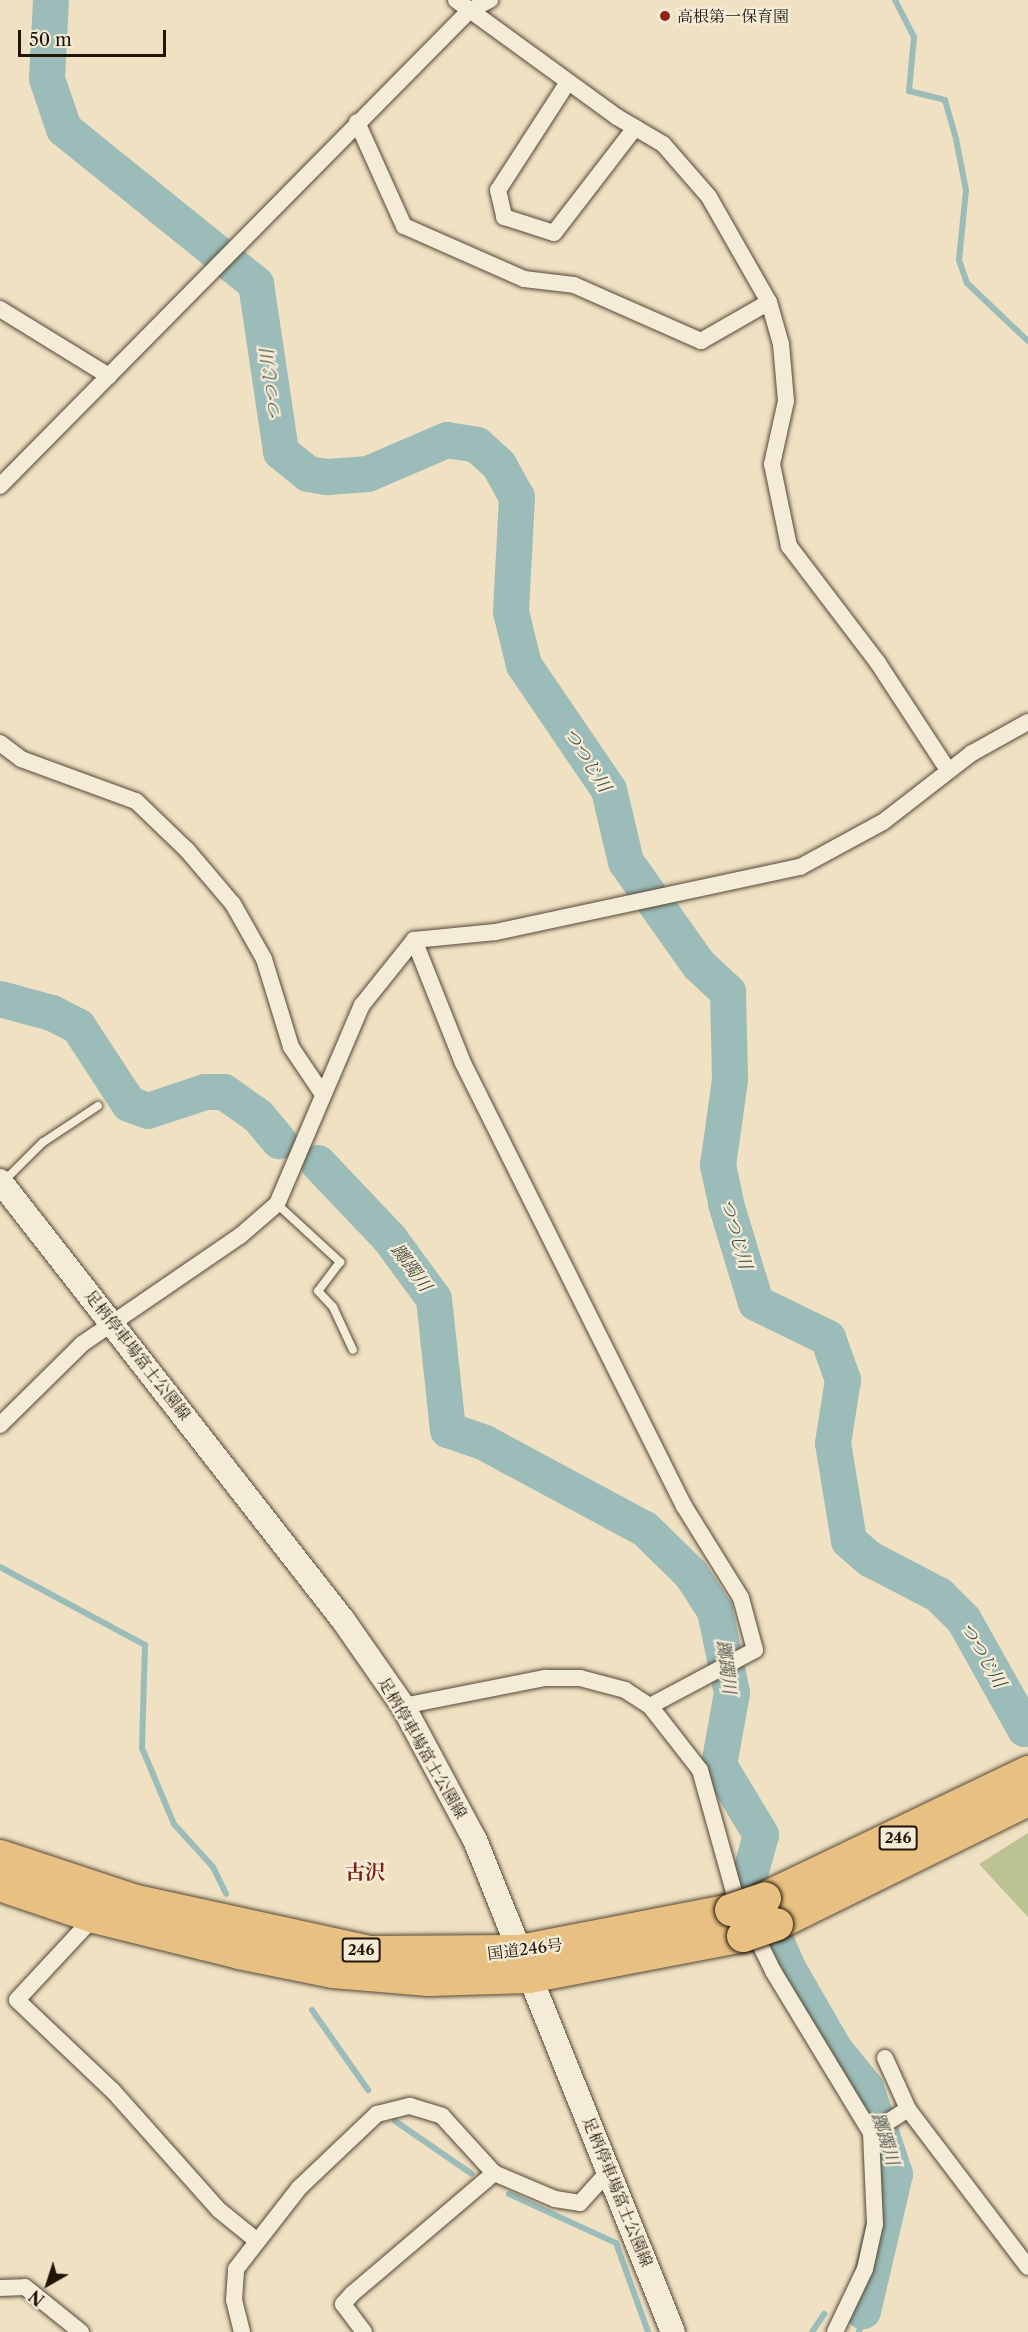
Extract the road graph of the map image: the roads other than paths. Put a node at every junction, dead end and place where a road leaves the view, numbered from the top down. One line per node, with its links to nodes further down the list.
1 (490, 0): 2 (street)
2 (463, 5): 3 (street); 4 (street)
3 (568, 82): 5 (street); 5 (street)
4 (357, 122): 6 (street); 8 (street)
5 (635, 128): 6 (street)
6 (769, 302): 12 (street)
7 (0, 309): 8 (street)
8 (109, 376): 9 (street)
9 (0, 486)
10 (1028, 722): 12 (street)
11 (0, 743): 14 (street)
12 (948, 770): 13 (street)
13 (414, 940): 14 (street); 22 (street)
14 (322, 1093): 17 (street)
15 (98, 1106): 16 (lane)
16 (1, 1182): 18 (main road, 足柄停車場富士公園線)
17 (277, 1204): 18 (street); 19 (lane)
18 (114, 1324): 20 (street); 21 (main road, 足柄停車場富士公園線)
19 (353, 1350)
20 (0, 1425)
21 (402, 1706): 22 (street); 29 (main road, 足柄停車場富士公園線)
22 (650, 1706): 32 (street)
23 (1028, 1772): 27 (highway, 国道246号 / 246)
24 (1028, 1800): 27 (highway, 国道246号 / 246)
25 (0, 1856): 29 (highway, 国道246号 / 246)
26 (0, 1885): 28 (highway, 国道246号 / 246)
27 (771, 1911): 29 (highway, 国道246号 / 246, bridge)
28 (94, 1917): 29 (highway, 国道246号 / 246); 35 (street)
29 (524, 1964): 33 (main road, 足柄停車場富士公園線)
30 (885, 2058): 31 (street)
31 (908, 2109): 32 (street); 36 (street)
32 (871, 2133): 42 (street)
33 (609, 2171): 34 (street); 41 (main road, 足柄停車場富士公園線)
34 (494, 2173): 35 (street); 40 (street)
35 (256, 2240): 39 (street)
36 (1028, 2267)
37 (0, 2288): 38 (street)
38 (81, 2332)
39 (242, 2332)
40 (364, 2332)
41 (673, 2332)
42 (835, 2332)

